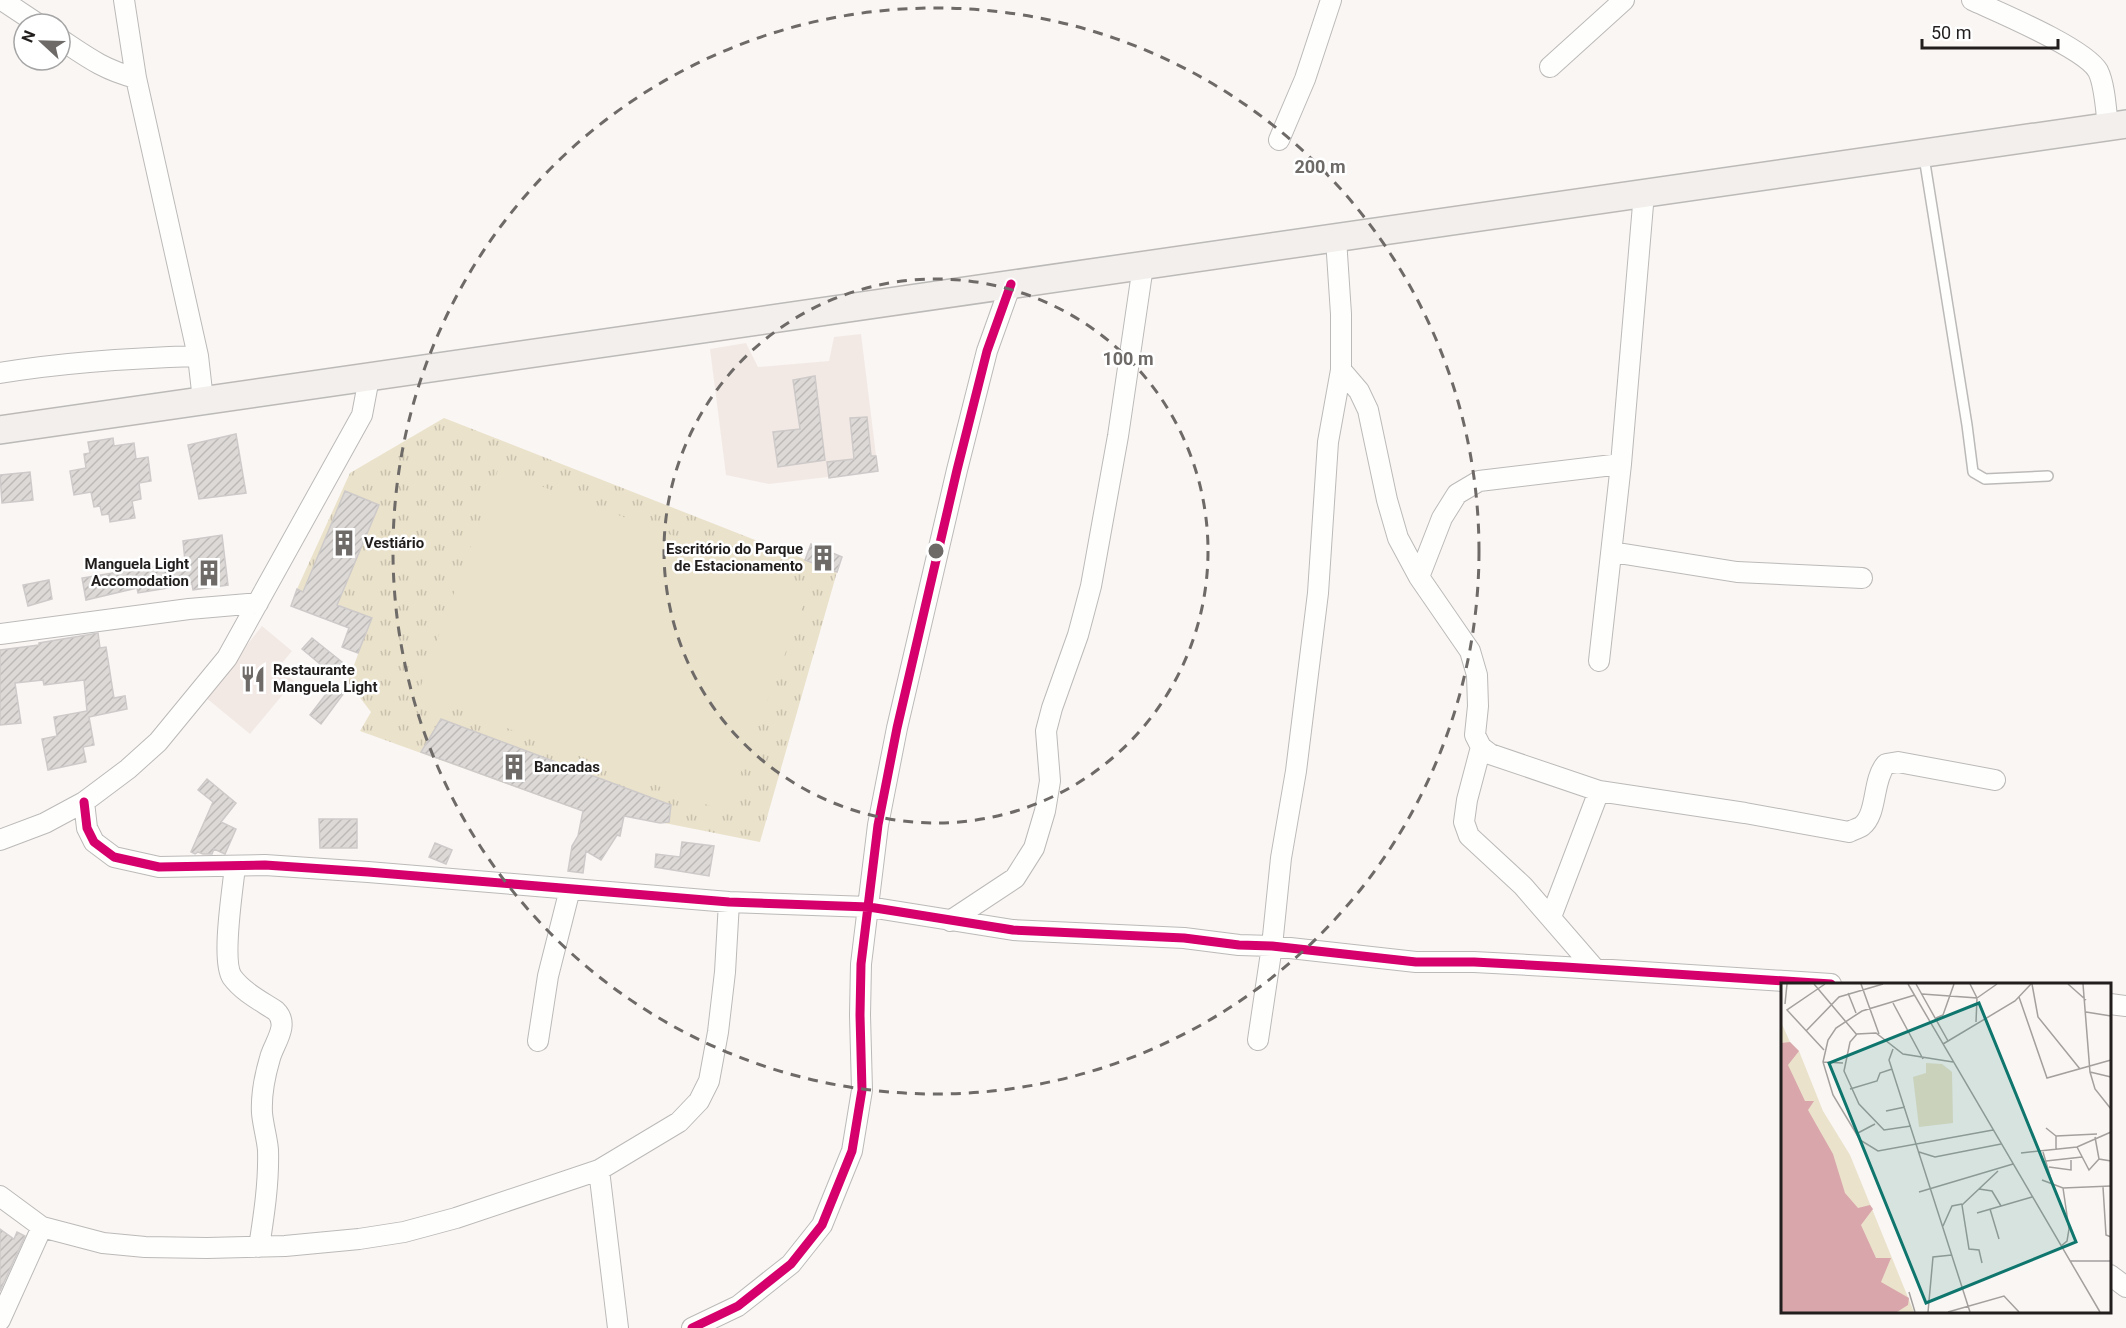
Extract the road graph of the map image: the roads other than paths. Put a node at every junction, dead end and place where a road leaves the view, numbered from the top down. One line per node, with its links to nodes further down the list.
1 (2, 0): 6 (street)
2 (124, 0): 9 (street)
3 (1331, 0): 11 (street)
4 (1624, 0): 8 (street)
5 (1972, 0): 10 (street)
6 (20, 12)
7 (72, 47): 9 (street)
8 (1550, 67)
9 (136, 78): 17 (street)
10 (2117, 125): 12 (main road)
11 (1279, 140)
12 (1923, 153): 13 (main road); 24 (lane)
13 (1644, 193): 14 (main road); 23 (street)
14 (1336, 239): 15 (main road); 18 (street)
15 (1143, 266): 16 (main road); 41 (street)
16 (1011, 285): 20 (main road); 39 (street)
17 (198, 356): 19 (street); 21 (street)
18 (1341, 370): 26 (street); 42 (street)
19 (0, 374)
20 (369, 378): 21 (main road); 28 (street)
21 (203, 400): 22 (main road)
22 (0, 430)
23 (1621, 464): 25 (street); 26 (street)
24 (2048, 476)
25 (1612, 552): 27 (street); 30 (street)
26 (1419, 577): 31 (street)
27 (1862, 578)
28 (258, 603): 29 (street); 34 (street)
29 (0, 634)
30 (1599, 661)
31 (1481, 747): 33 (street); 40 (street)
32 (1995, 780): 33 (street)
33 (1599, 791): 40 (street)
34 (84, 802): 35 (street); 36 (street)
35 (0, 840)
36 (235, 866): 37 (street); 52 (street)
37 (570, 889): 38 (street); 48 (street)
38 (729, 902): 39 (street); 49 (street)
39 (869, 907): 41 (street); 57 (street)
40 (1551, 917): 43 (street)
41 (950, 921): 42 (street)
42 (1272, 946): 43 (street); 47 (street)
43 (1595, 969): 44 (street)
44 (1815, 983)
45 (2111, 1004): 46 (street)
46 (2126, 1006)
47 (1258, 1040)
48 (538, 1041)
49 (599, 1170): 52 (street); 56 (street)
50 (0, 1196): 51 (street)
51 (42, 1227): 52 (street); 55 (street)
52 (259, 1247)
53 (2111, 1276): 54 (street)
54 (2126, 1287)
55 (0, 1320)
56 (618, 1328)
57 (692, 1328)

